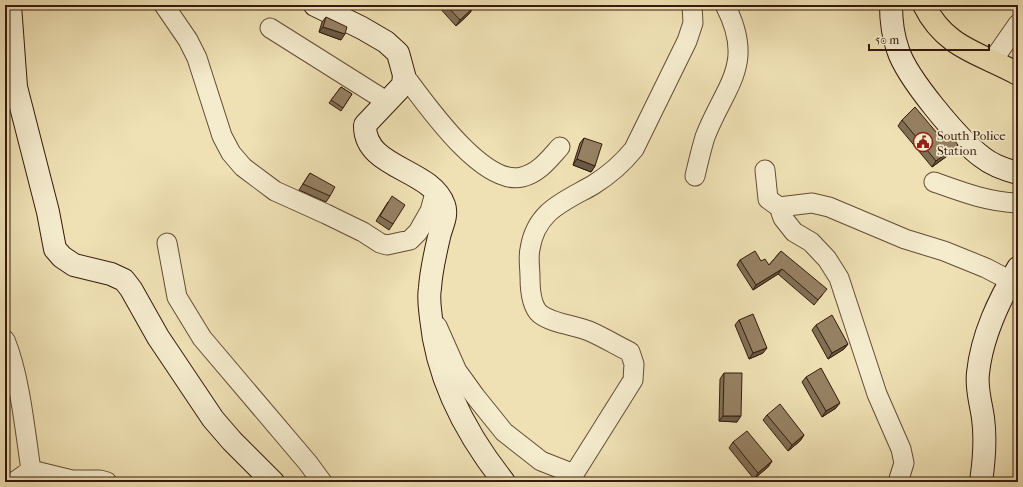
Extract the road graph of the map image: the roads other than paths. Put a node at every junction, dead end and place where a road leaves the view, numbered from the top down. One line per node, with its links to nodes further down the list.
1 (10, 5): 30 (main road)
2 (164, 5): 19 (street)
3 (315, 5): 12 (main road)
4 (692, 5): 27 (street)
5 (725, 5): 17 (street)
6 (892, 5): 15 (main road)
7 (924, 5): 10 (highway)
8 (1018, 24): 10 (street)
9 (270, 28): 13 (street)
10 (994, 60): 11 (highway)
11 (1018, 74)
12 (404, 75): 13 (main road); 14 (street)
13 (386, 101): 19 (main road)
14 (560, 147)
15 (1011, 167)
16 (765, 170): 21 (street)
17 (696, 176)
18 (934, 182): 20 (street)
19 (435, 193): 24 (main road)
20 (1018, 203)
21 (779, 207): 23 (street); 33 (street)
22 (167, 243): 31 (street)
23 (1014, 275): 34 (main road)
24 (430, 310): 27 (street); 32 (main road)
25 (5, 340): 26 (street)
26 (31, 470): 28 (street); 29 (street)
27 (578, 478)
28 (14, 482)
29 (106, 482)
30 (273, 482)
31 (322, 482)
32 (504, 482)
33 (898, 482)
34 (981, 482)

